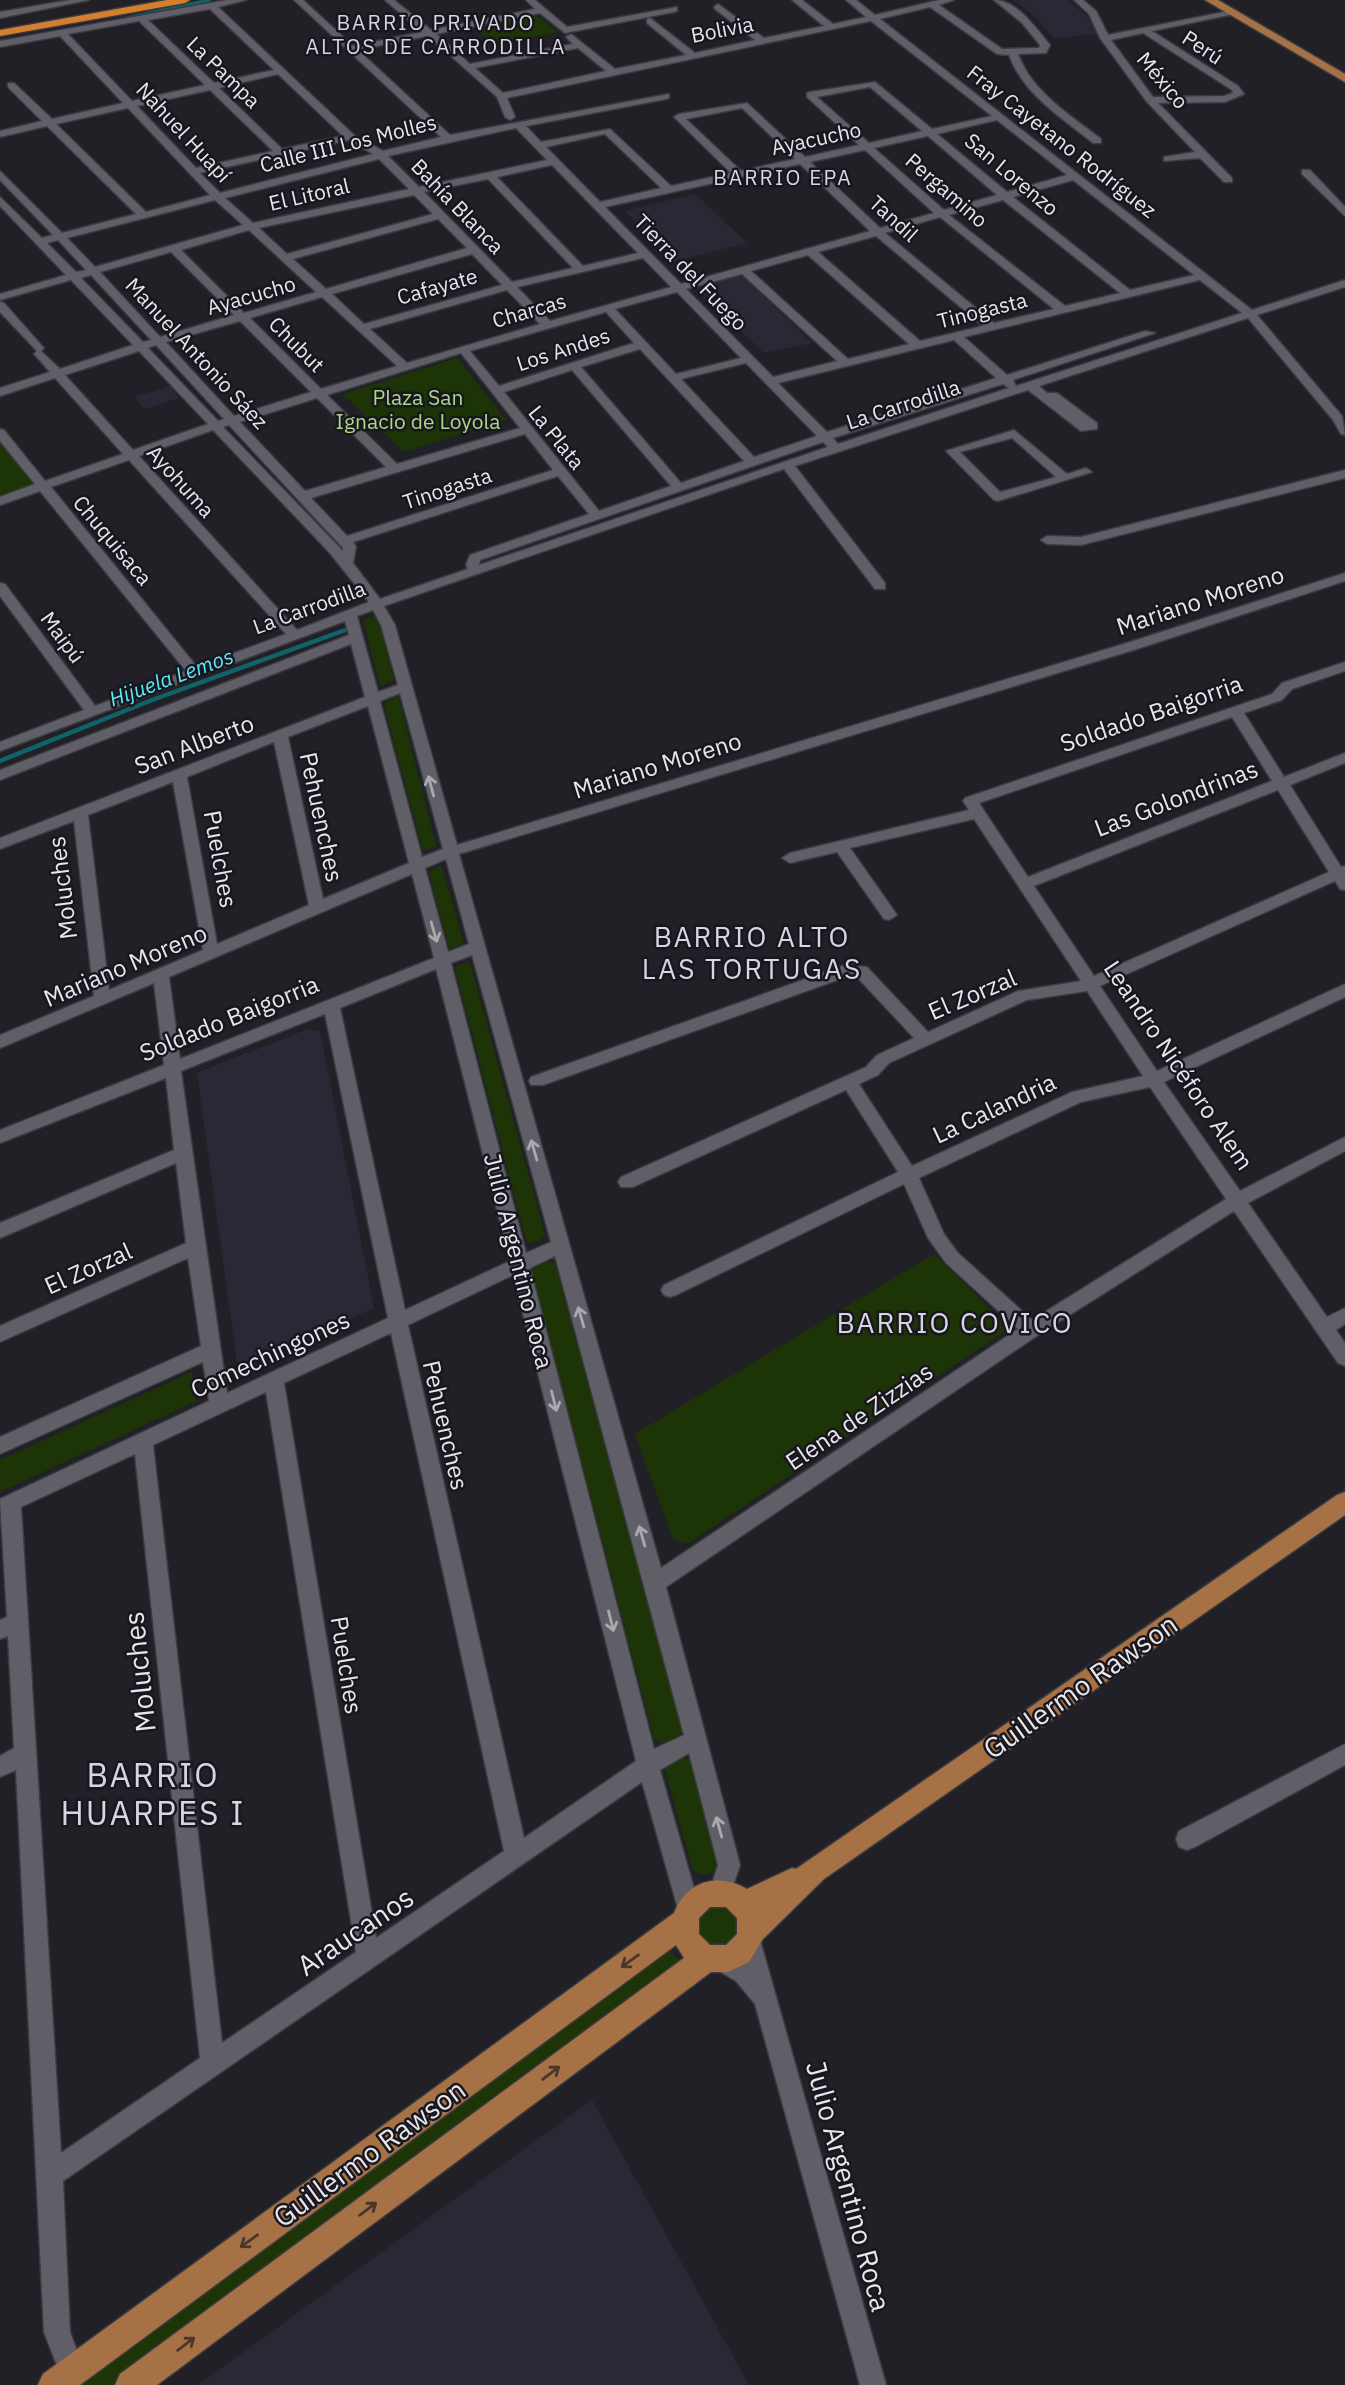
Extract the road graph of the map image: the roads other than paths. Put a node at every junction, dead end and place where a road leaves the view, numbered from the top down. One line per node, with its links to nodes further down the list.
1 (85, 0): 16 (street)
2 (157, 0): 16 (highway)
3 (185, 0): 22 (highway)
4 (242, 0): 14 (street)
5 (298, 0): 37 (street)
6 (389, 0): 31 (street, Tierra del Fuego)
7 (530, 0): 20 (street)
8 (796, 0): 27 (street)
9 (850, 0): 25 (street, Fray Cayetano Rodríguez)
10 (950, 0): 15 (street, Bolivia)
11 (998, 0): 38 (street)
12 (1078, 0): 33 (street, México)
13 (1210, 0): 21 (main road)
14 (212, 5): 22 (street); 41 (street, Bahía Blanca)
15 (933, 5): 25 (street, Bolivia); 38 (street)
16 (74, 7): 23 (street); 26 (highway)
17 (638, 7): 24 (street)
18 (718, 7): 34 (street)
19 (674, 9): 24 (street)
20 (543, 10): 29 (street); 31 (street)
21 (1231, 12): 28 (street); 43 (main road)
22 (143, 13): 30 (street); 32 (highway); 45 (street, La Pampa)
23 (0, 15)
24 (648, 17): 29 (street); 39 (street)
25 (874, 18): 27 (street, Bolivia); 51 (street, Fray Cayetano Rodríguez)
26 (0, 26)
27 (832, 27): 34 (street, Bolivia)
28 (1146, 31): 33 (street); 49 (street, Perú)
29 (567, 32): 36 (street)
30 (62, 33): 35 (street); 50 (street, Nahuel Huapí)
31 (428, 33): 37 (street); 40 (street, Tierra del Fuego)
32 (0, 34)
33 (1105, 38): 49 (street, México)
34 (762, 41): 39 (street, Bolivia)
35 (0, 44)
36 (580, 45): 40 (street); 42 (street)
37 (351, 49): 57 (street)
38 (1013, 54): 58 (street)
39 (692, 55): 42 (street, Bolivia)
40 (468, 68): 47 (street, Tierra del Fuego)
41 (280, 71): 45 (street); 56 (street, Bahía Blanca)
42 (611, 71): 47 (street, Bolivia)
43 (1345, 79)
44 (11, 85): 53 (street)
45 (210, 85): 50 (street); 61 (street, La Pampa)
46 (810, 95): 54 (street, San Lorenzo); 60 (street, Pergamino)
47 (501, 96): 52 (street, Tierra del Fuego)
48 (666, 96): 52 (street, Calle III Los Molles)
49 (1150, 100): 63 (street, México)
50 (131, 103): 53 (street); 67 (street, Nahuel Huapí)
51 (1000, 117): 54 (street, Ayacucho); 72 (street, Fray Cayetano Rodríguez)
52 (514, 120): 57 (street, Calle III Los Molles); 59 (street, Tierra del Fuego)
53 (46, 122): 55 (street); 81 (street)
54 (933, 132): 60 (street, Ayacucho); 77 (street, San Lorenzo)
55 (0, 134)
56 (350, 136): 61 (street); 62 (street, Bahía Blanca)
57 (448, 138): 62 (street, Calle III Los Molles)
58 (1097, 141)
59 (539, 145): 65 (street, Tierra del Fuego); 75 (street)
60 (869, 146): 66 (street, Ayacucho); 82 (street, Pergamino)
61 (280, 152): 67 (street)
62 (380, 154): 74 (street, Bahía Blanca); 76 (street, Calle III Los Molles)
63 (1204, 154): 64 (street); 73 (street, México)
64 (1168, 159)
65 (555, 160): 70 (street, El Litoral); 79 (street, Tierra del Fuego)
66 (805, 160): 71 (street, Ayacucho); 71 (street, Tandil); 85 (street, Tandil)
67 (194, 171): 76 (street, Nahuel Huapí)
68 (1306, 172): 80 (street)
69 (0, 174): 86 (street, Manuel Antonio Sáez)
70 (490, 175): 74 (street, El Litoral); 93 (street)
71 (739, 175): 75 (street, Ayacucho)
72 (1075, 176): 77 (street, Charcas); 97 (street, Fray Cayetano Rodríguez)
73 (1228, 180)
74 (417, 190): 83 (street, Bahía Blanca); 84 (street, El Litoral)
75 (669, 190): 79 (street, Ayacucho)
76 (217, 196): 81 (street, Calle III Los Molles); 84 (street, Nahuel Huapí)
77 (1005, 196): 82 (street, Charcas); 102 (street, San Lorenzo)
78 (0, 200): 87 (street, Manuel Antonio Sáez)
79 (599, 205): 91 (street, Tierra del Fuego)
80 (1345, 213)
81 (142, 214): 86 (street, Calle III Los Molles)
82 (942, 214): 85 (street, Charcas); 106 (street, Pergamino)
83 (442, 215): 89 (street, Bahía Blanca); 92 (street)
84 (249, 227): 88 (street, El Litoral); 92 (street, Nahuel Huapí)
85 (878, 232): 90 (street, Charcas); 110 (street, Tandil)
86 (59, 236): 87 (street, Calle III Los Molles); 94 (street, Manuel Antonio Sáez)
87 (42, 240): 96 (street, Manuel Antonio Sáez)
88 (173, 248): 94 (street, El Litoral); 108 (street, Chubut)
89 (473, 250): 99 (street, Bahía Blanca); 101 (street, Ayacucho)
90 (810, 251): 95 (street, Charcas); 116 (street)
91 (646, 254): 93 (street, Cafayate); 100 (street, Tierra del Fuego)
92 (284, 258): 101 (street, Nahuel Huapí)
93 (579, 268): 99 (street, Cafayate)
94 (92, 270): 96 (street, El Litoral); 114 (street, Manuel Antonio Sáez)
95 (744, 270): 100 (street, Charcas); 120 (street)
96 (74, 274): 103 (street, El Litoral); 117 (street, Manuel Antonio Sáez)
97 (1203, 276): 102 (street, Tinogasta); 107 (street, Fray Cayetano Rodríguez)
98 (1344, 285): 107 (street, La Carrodilla)
99 (509, 286): 109 (street, Bahía Blanca); 111 (street, Cafayate)
100 (680, 288): 105 (street, Charcas); 119 (street, Tierra del Fuego)
101 (324, 294): 108 (street, Ayacucho); 111 (street, Nahuel Huapí)
102 (1128, 294): 106 (street, Tinogasta)
103 (0, 298)
104 (0, 305): 123 (street, Ayohuma)
105 (608, 308): 109 (street, Charcas); 115 (street)
106 (1063, 310): 110 (street, Tinogasta)
107 (1249, 313): 127 (street, La Carrodilla); 136 (street, Fray Cayetano Rodríguez)
108 (242, 317): 114 (street, Ayacucho); 131 (street, Chubut)
109 (548, 325): 118 (street, Charcas)
110 (991, 327): 113 (street, Tinogasta)
111 (362, 328): 122 (street, Nahuel Huapí)
112 (1149, 333): 125 (street, La Carrodilla)
113 (956, 336): 116 (street, Tinogasta); 125 (street)
114 (158, 341): 117 (street, Ayacucho); 133 (street, Manuel Antonio Sáez)
115 (643, 344): 121 (street, Los Andes); 124 (street)
116 (917, 345): 120 (street, Tinogasta)
117 (142, 346): 123 (street, Ayacucho); 134 (street, Manuel Antonio Sáez)
118 (463, 349): 122 (street, Charcas); 129 (street, La Plata)
119 (749, 359): 124 (street); 126 (street, Tierra del Fuego)
120 (845, 362): 126 (street, Tinogasta)
121 (574, 366): 129 (street, Los Andes); 149 (street)
122 (405, 367): 131 (street, Charcas)
123 (58, 374): 130 (street, Ayacucho); 140 (street, Ayohuma)
124 (673, 378): 141 (street)
125 (1004, 380): 128 (street); 138 (street, La Carrodilla)
126 (770, 381): 138 (street, Tierra del Fuego)
127 (1030, 385): 128 (street, La Carrodilla); 132 (street)
128 (1016, 390): 139 (street, La Carrodilla)
129 (495, 391): 135 (street, La Plata)
130 (0, 392)
131 (320, 393): 133 (street, Charcas); 143 (street, Chubut)
132 (1046, 397)
133 (232, 420): 134 (street, Charcas); 150 (street, Manuel Antonio Sáez)
134 (216, 425): 140 (street, Charcas); 157 (street, Manuel Antonio Sáez)
135 (526, 430): 143 (street); 144 (street, La Plata)
136 (1345, 432)
137 (0, 433): 148 (street, Chuquisaca)
138 (825, 438): 139 (street, Tierra del Fuego); 141 (street, La Carrodilla)
139 (836, 448): 142 (street, La Carrodilla)
140 (131, 455): 148 (street, Charcas); 164 (street, Ayohuma)
141 (752, 462): 149 (street, La Carrodilla)
142 (787, 464): 158 (street, La Carrodilla); 160 (street)
143 (394, 468): 150 (street)
144 (561, 471): 154 (street, La Plata); 156 (street, Tinogasta)
145 (1086, 472): 147 (street)
146 (1345, 474): 155 (street)
147 (1065, 478): 151 (street); 151 (street)
148 (41, 487): 152 (street, Charcas); 167 (street, Chuquisaca)
149 (678, 487): 154 (street, La Carrodilla)
150 (303, 496): 156 (street, Manuel Antonio Sáez)
151 (998, 497): 153 (street)
152 (0, 501)
153 (981, 501)
154 (596, 515): 158 (street, La Carrodilla)
155 (1047, 540)
156 (344, 541): 157 (street)
157 (346, 565): 162 (street, Manuel Antonio Sáez)
158 (477, 571): 162 (street, La Carrodilla)
159 (1345, 577): 182 (street, Mariano Moreno)
160 (880, 586)
161 (0, 587): 171 (street, Maipú)
162 (377, 604): 163 (street, La Carrodilla); 168 (street, Julio Argentino Roca)
163 (350, 613): 164 (street, La Carrodilla); 165 (street, Julio Argentino Roca)
164 (293, 634): 167 (street, La Carrodilla)
165 (357, 637): 169 (street, Julio Argentino Roca); 176 (street, La Carrodilla)
166 (1345, 666): 170 (street, Soldado Baigorria)
167 (194, 672): 171 (street, La Carrodilla)
168 (404, 687): 169 (street, San Alberto); 182 (street, Julio Argentino Roca, one-way to 168)
169 (372, 698): 172 (street, San Alberto); 184 (street, Julio Argentino Roca)
170 (1235, 710): 177 (street); 178 (street, Soldado Baigorria)
171 (92, 712): 173 (street, La Carrodilla)
172 (280, 735): 175 (street, San Alberto); 187 (street, Pehuenches)
173 (0, 747)
174 (1345, 758): 177 (street, Las Golondrinas)
175 (179, 774): 179 (street, San Alberto); 190 (street, Puelches)
176 (0, 775)
177 (1281, 783): 185 (street); 186 (street, Las Golondrinas)
178 (974, 807): 181 (street, Soldado Baigorria); 186 (street, Leandro Nicéforo Alem)
179 (80, 813): 180 (street, San Alberto); 195 (street, Moluches)
180 (0, 844)
181 (841, 846): 183 (street, Soldado Baigorria); 188 (street)
182 (449, 852): 184 (street, Mariano Moreno); 189 (street, Julio Argentino Roca)
183 (790, 858)
184 (415, 867): 187 (street, Mariano Moreno); 191 (street, Julio Argentino Roca, one-way to 191)
185 (1343, 877): 193 (street, El Zorzal)
186 (1025, 884): 193 (street, Leandro Nicéforo Alem)
187 (317, 908): 190 (street, Mariano Moreno)
188 (888, 915)
189 (477, 947): 191 (street, Soldado Baigorria); 210 (street, Julio Argentino Roca, one-way to 189)
190 (212, 953): 192 (street, Mariano Moreno)
191 (442, 960): 196 (street, Soldado Baigorria); 212 (street, Julio Argentino Roca)
192 (161, 974): 195 (street, Mariano Moreno); 199 (street)
193 (1092, 983): 197 (street, El Zorzal); 200 (street, Leandro Nicéforo Alem)
194 (1345, 990): 200 (street, La Calandria)
195 (102, 999): 198 (street, Mariano Moreno)
196 (331, 1004): 199 (street, Soldado Baigorria); 215 (street, Pehuenches)
197 (926, 1040): 201 (street); 202 (street, El Zorzal)
198 (0, 1042)
199 (171, 1067): 203 (street, Soldado Baigorria); 205 (street)
200 (1154, 1080): 206 (street, La Calandria); 208 (street, Leandro Nicéforo Alem)
201 (537, 1081)
202 (849, 1081): 206 (street); 207 (street, El Zorzal)
203 (0, 1137)
204 (1345, 1143): 208 (street, Elena de Zizzias)
205 (183, 1153): 209 (street); 211 (street)
206 (909, 1175): 213 (street, La Calandria); 217 (street)
207 (627, 1182)
208 (1239, 1202): 216 (street, Leandro Nicéforo Alem); 217 (street, Elena de Zizzias)
209 (0, 1231)
210 (561, 1245): 212 (street, Comechingones); 227 (street, Julio Argentino Roca, one-way to 210)
211 (195, 1247): 218 (street, El Zorzal); 219 (street)
212 (519, 1264): 215 (street, Comechingones); 233 (street, Julio Argentino Roca, one-way to 233)
213 (670, 1290)
214 (1345, 1315): 216 (street)
215 (398, 1321): 221 (street, Comechingones); 235 (street, Pehuenches)
216 (1325, 1328): 220 (street, Leandro Nicéforo Alem)
217 (1031, 1330): 227 (street, Elena de Zizzias)
218 (0, 1334)
219 (209, 1351): 222 (street); 224 (street, Comechingones)
220 (1345, 1358)
221 (274, 1380): 222 (street, Comechingones); 238 (street, Puelches)
222 (219, 1406): 223 (street, Comechingones)
223 (143, 1441): 225 (street, Comechingones); 241 (street, Moluches)
224 (0, 1446)
225 (6, 1505): 228 (street)
226 (1344, 1505): 237 (main road, Guillermo Rawson)
227 (655, 1583): 229 (street, Julio Argentino Roca)
228 (9, 1626): 230 (street)
229 (696, 1740): 233 (street, Araucanos); 237 (street, Julio Argentino Roca, one-way to 229)
230 (25, 1754): 232 (street); 242 (street)
231 (1345, 1754): 234 (street)
232 (0, 1767)
233 (649, 1767): 235 (street, Araucanos); 236 (street, Julio Argentino Roca)
234 (1187, 1839)
235 (517, 1857): 238 (street, Araucanos)
236 (687, 1915): 237 (main road); 239 (main road); 243 (main road, Guillermo Rawson, one-way to 243)
237 (741, 1917): 239 (main road); 240 (street, Julio Argentino Roca)
238 (368, 1958): 241 (street, Araucanos)
239 (714, 1959): 240 (street, Julio Argentino Roca); 244 (main road, Guillermo Rawson, one-way to 239)
240 (768, 2003): 245 (street, Julio Argentino Roca)
241 (213, 2064): 242 (street, Araucanos)
242 (50, 2175): 243 (street)
243 (63, 2379)
244 (131, 2385)
245 (873, 2385)

